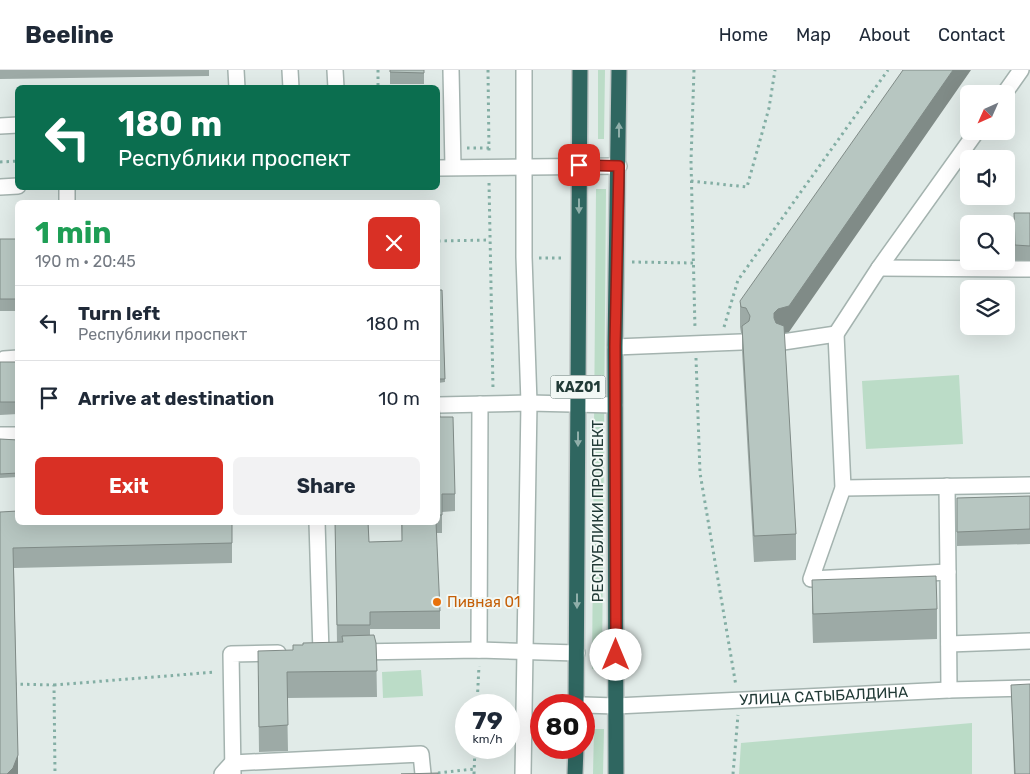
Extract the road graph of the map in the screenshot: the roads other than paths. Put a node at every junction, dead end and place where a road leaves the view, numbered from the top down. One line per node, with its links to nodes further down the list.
1 (236, 70): 9 (street)
2 (290, 70): 10 (street)
3 (335, 70): 11 (street)
4 (451, 70): 18 (street)
5 (524, 70): 20 (street)
6 (580, 70): 16 (highway, РЕСПУБЛИКИ ПРОСПЕКТ / KАZ01)
7 (619, 70): 17 (highway, РЕСПУБЛИКИ ПРОСПЕКТ / KАZ01, one-way to 7)
8 (1021, 70): 12 (street)
9 (237, 85)
10 (291, 85)
11 (336, 85)
12 (1010, 85)
13 (15, 125): 14 (street)
14 (0, 126)
15 (971, 140): 23 (street)
16 (579, 165): 17 (street); 20 (street); 31 (highway, РЕСПУБЛИКИ ПРОСПЕКТ / KАZ01, one-way to 31)
17 (619, 166): 28 (highway, РЕСПУБЛИКИ ПРОСПЕКТ / KАZ01)
18 (453, 167): 19 (street); 20 (street)
19 (440, 168)
20 (523, 168): 29 (street)
21 (15, 186): 22 (street)
22 (0, 187)
23 (879, 268): 24 (street); 25 (street)
24 (1030, 270)
25 (836, 334): 27 (street); 38 (street)
26 (741, 342): 28 (street)
27 (783, 342)
28 (615, 346): 33 (highway, РЕСПУБЛИКИ ПРОСПЕКТ / KАZ01)
29 (529, 403): 30 (street); 31 (street); 45 (street)
30 (486, 404): 32 (street); 43 (street)
31 (578, 404): 33 (street); 46 (highway, РЕСПУБЛИКИ ПРОСПЕКТ / KАZ01, one-way to 46)
32 (440, 405)
33 (615, 405): 51 (highway, РЕСПУБЛИКИ ПРОСПЕКТ / KАZ01)
34 (0, 435): 35 (street)
35 (15, 435)
36 (1030, 485): 37 (street)
37 (946, 486): 38 (street); 40 (street)
38 (843, 488): 40 (street)
39 (317, 525): 44 (street)
40 (948, 572): 42 (street)
41 (1030, 641): 42 (street)
42 (949, 644): 48 (street)
43 (480, 650): 44 (street); 45 (street)
44 (331, 652): 53 (street)
45 (524, 652): 46 (street); 55 (street)
46 (577, 653): 49 (highway, РЕСПУБЛИКИ ПРОСПЕКТ / KАZ01)
47 (1030, 688): 48 (street, УЛИЦА САТЫБАЛДИНА)
48 (949, 690): 51 (street, УЛИЦА САТЫБАЛДИНА)
49 (576, 694)
50 (595, 705): 51 (street)
51 (616, 706): 57 (highway, РЕСПУБЛИКИ ПРОСПЕКТ / KАZ01)
52 (576, 759): 56 (highway)
53 (229, 770): 54 (street)
54 (429, 773)
55 (523, 774)
56 (575, 774)
57 (616, 774)

